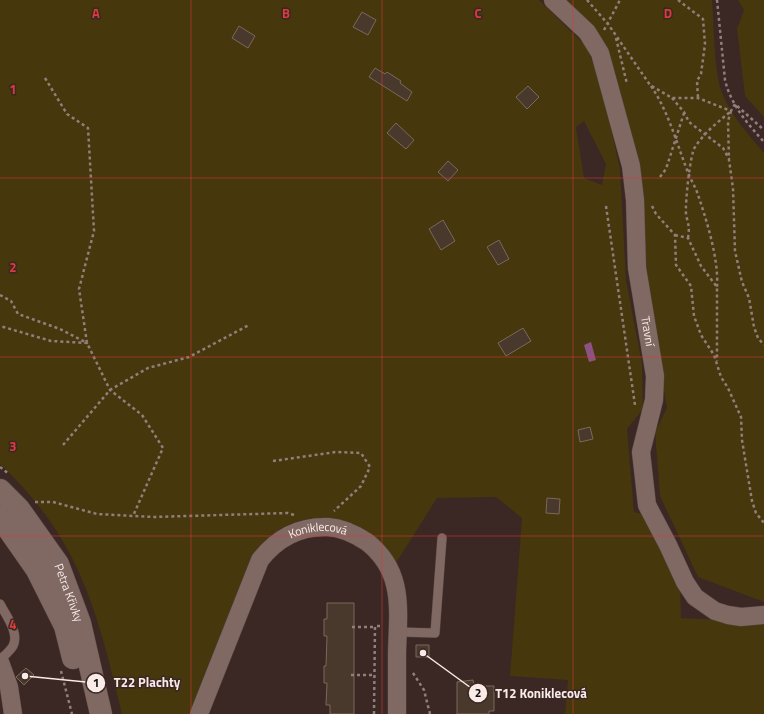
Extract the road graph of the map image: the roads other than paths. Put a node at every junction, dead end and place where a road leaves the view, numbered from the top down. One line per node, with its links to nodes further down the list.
1 (553, 0): 6 (street, Travní)
2 (0, 490): 11 (street, Petra Křivky)
3 (0, 517): 10 (street, Petra Křivky)
4 (442, 538): 7 (lane)
5 (0, 604): 8 (lane)
6 (764, 615)
7 (394, 629): 12 (street, Koniklecová); 13 (street, Koniklecová)
8 (0, 661): 9 (street)
9 (13, 714)
10 (88, 714)
11 (101, 714)
12 (199, 714)
13 (397, 714)

